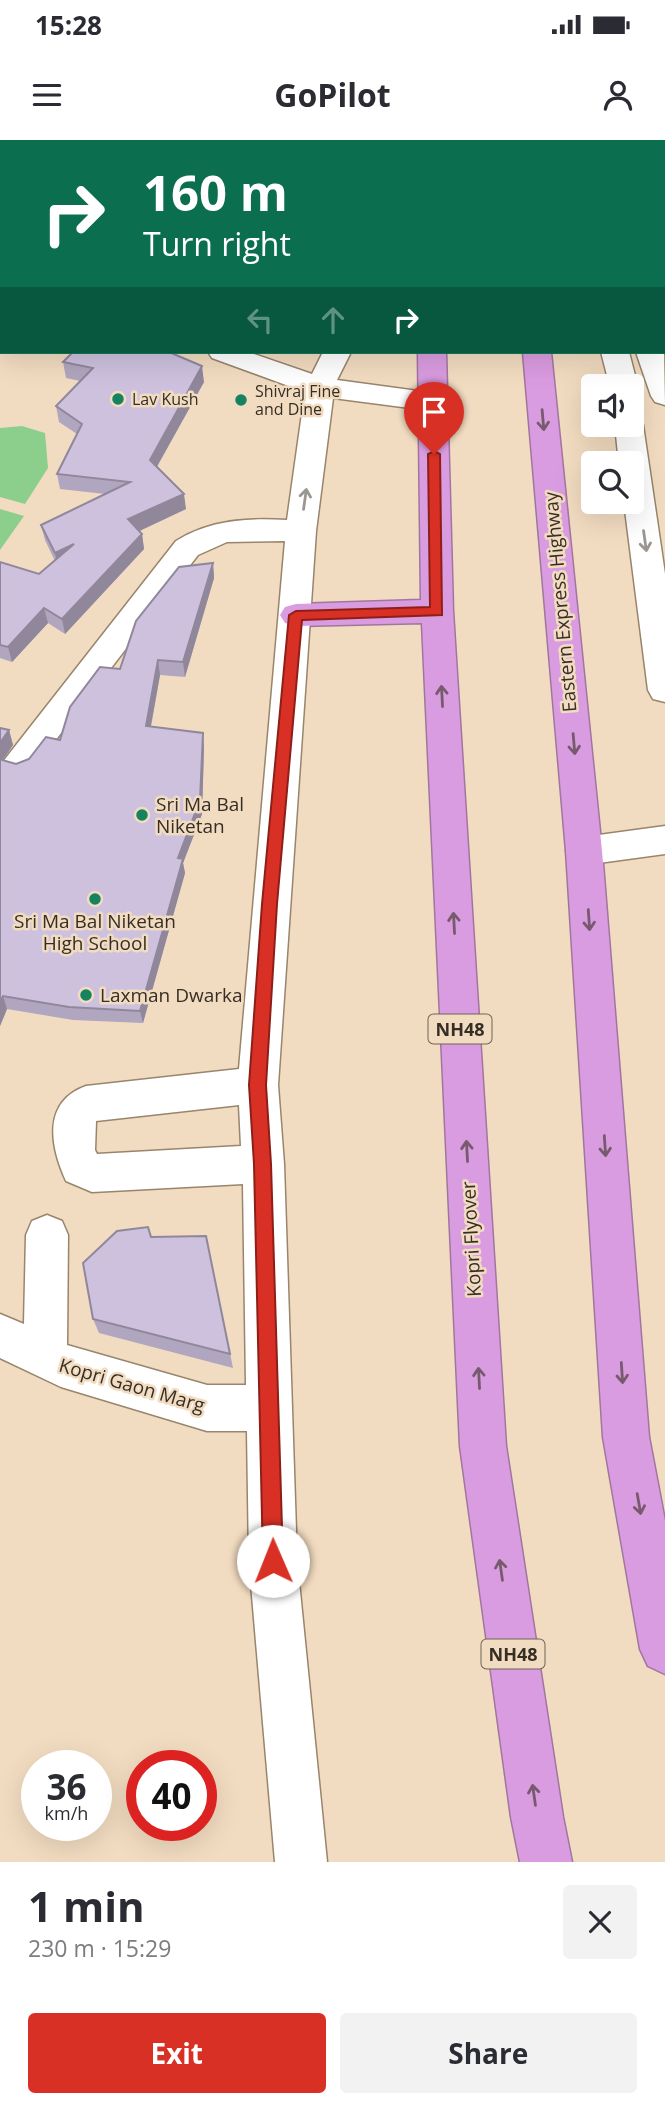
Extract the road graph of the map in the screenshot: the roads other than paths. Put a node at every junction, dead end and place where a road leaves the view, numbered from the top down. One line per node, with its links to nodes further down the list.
1 (228, 354): 8 (street)
2 (336, 354): 8 (street)
3 (432, 354): 10 (highway, NH48)
4 (537, 354): 18 (highway, Eastern Express Highway, one-way to 18)
5 (616, 354): 7 (street)
6 (651, 354): 9 (street)
7 (621, 374)
8 (320, 387): 10 (street); 12 (street, one-way to 8)
9 (665, 396)
10 (433, 402): 13 (highway, NH48)
11 (631, 437): 15 (street, one-way to 15)
12 (301, 531): 14 (street); 16 (street)
13 (437, 611): 14 (highway); 27 (highway, Kopri Flyover / NH48, one-way to 13)
14 (296, 615): 19 (street)
15 (665, 690)
16 (19, 763)
17 (665, 840): 18 (street)
18 (584, 852): 25 (highway, one-way to 25)
19 (258, 1085): 20 (street); 20 (street)
20 (263, 1164): 24 (street)
21 (47, 1235): 23 (street)
22 (0, 1335): 23 (street, Kopri Gaon Marg)
23 (45, 1358): 24 (street, Kopri Gaon Marg)
24 (270, 1408): 26 (street)
25 (665, 1649)
26 (301, 1862)
27 (546, 1862)

